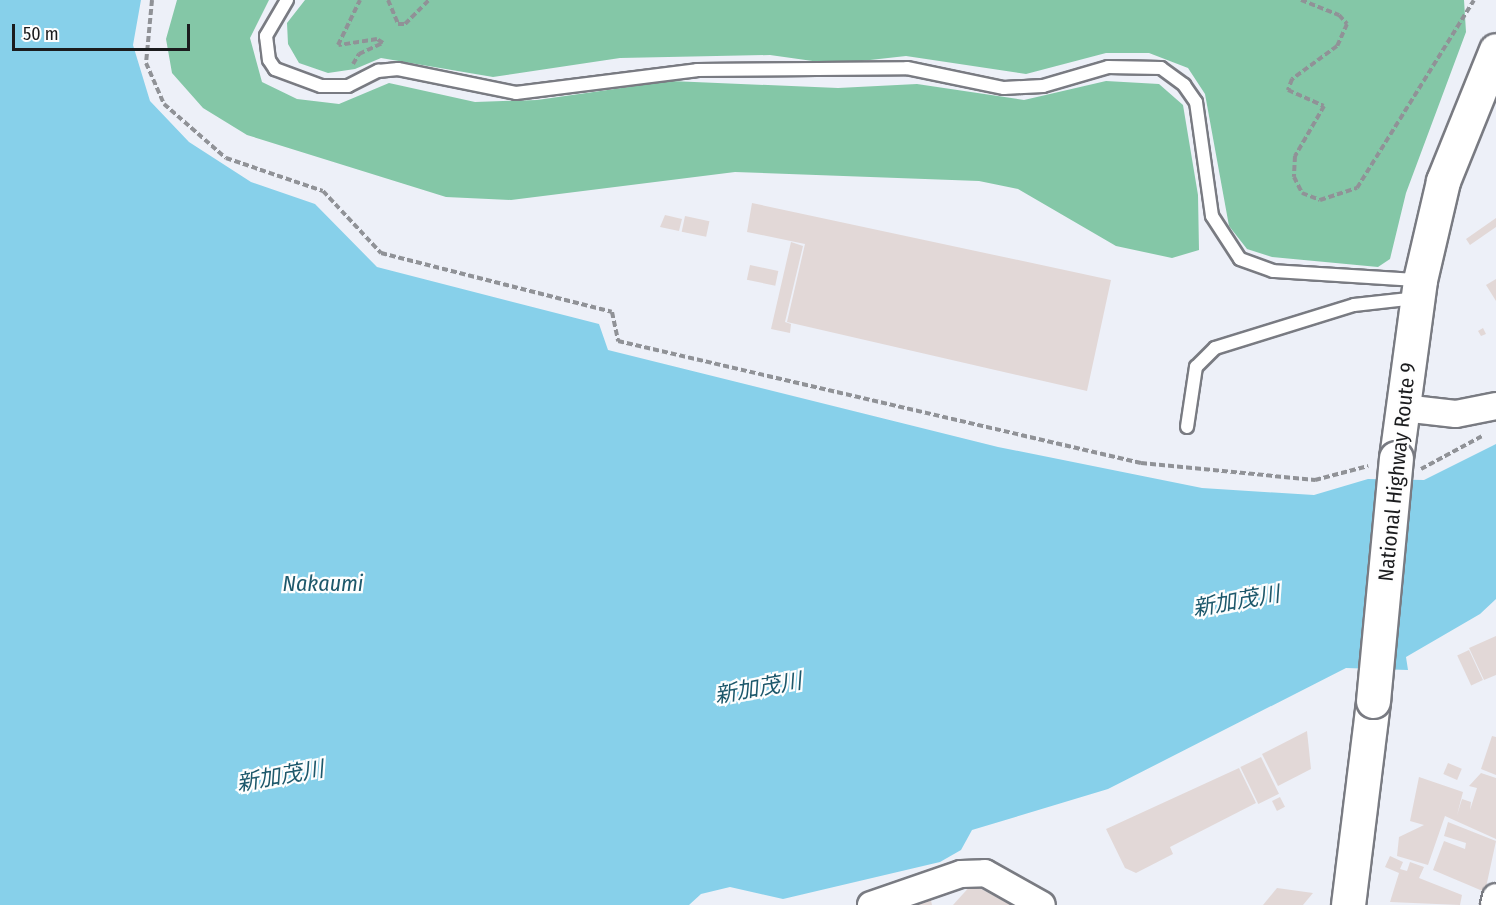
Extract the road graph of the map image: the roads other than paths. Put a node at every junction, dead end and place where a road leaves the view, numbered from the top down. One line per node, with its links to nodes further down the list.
1 (287, 0): 3 (lane)
2 (1496, 50): 3 (highway, National Highway Route 9)
3 (1419, 289): 5 (highway, National Highway Route 9); 6 (lane)
4 (1496, 406): 5 (street)
5 (1403, 408): 10 (highway, National Highway Route 9, bridge)
6 (1187, 427)
7 (1496, 897): 11 (street)
8 (871, 905): 9 (street)
9 (1042, 905)
10 (1348, 905)
11 (1494, 905)

